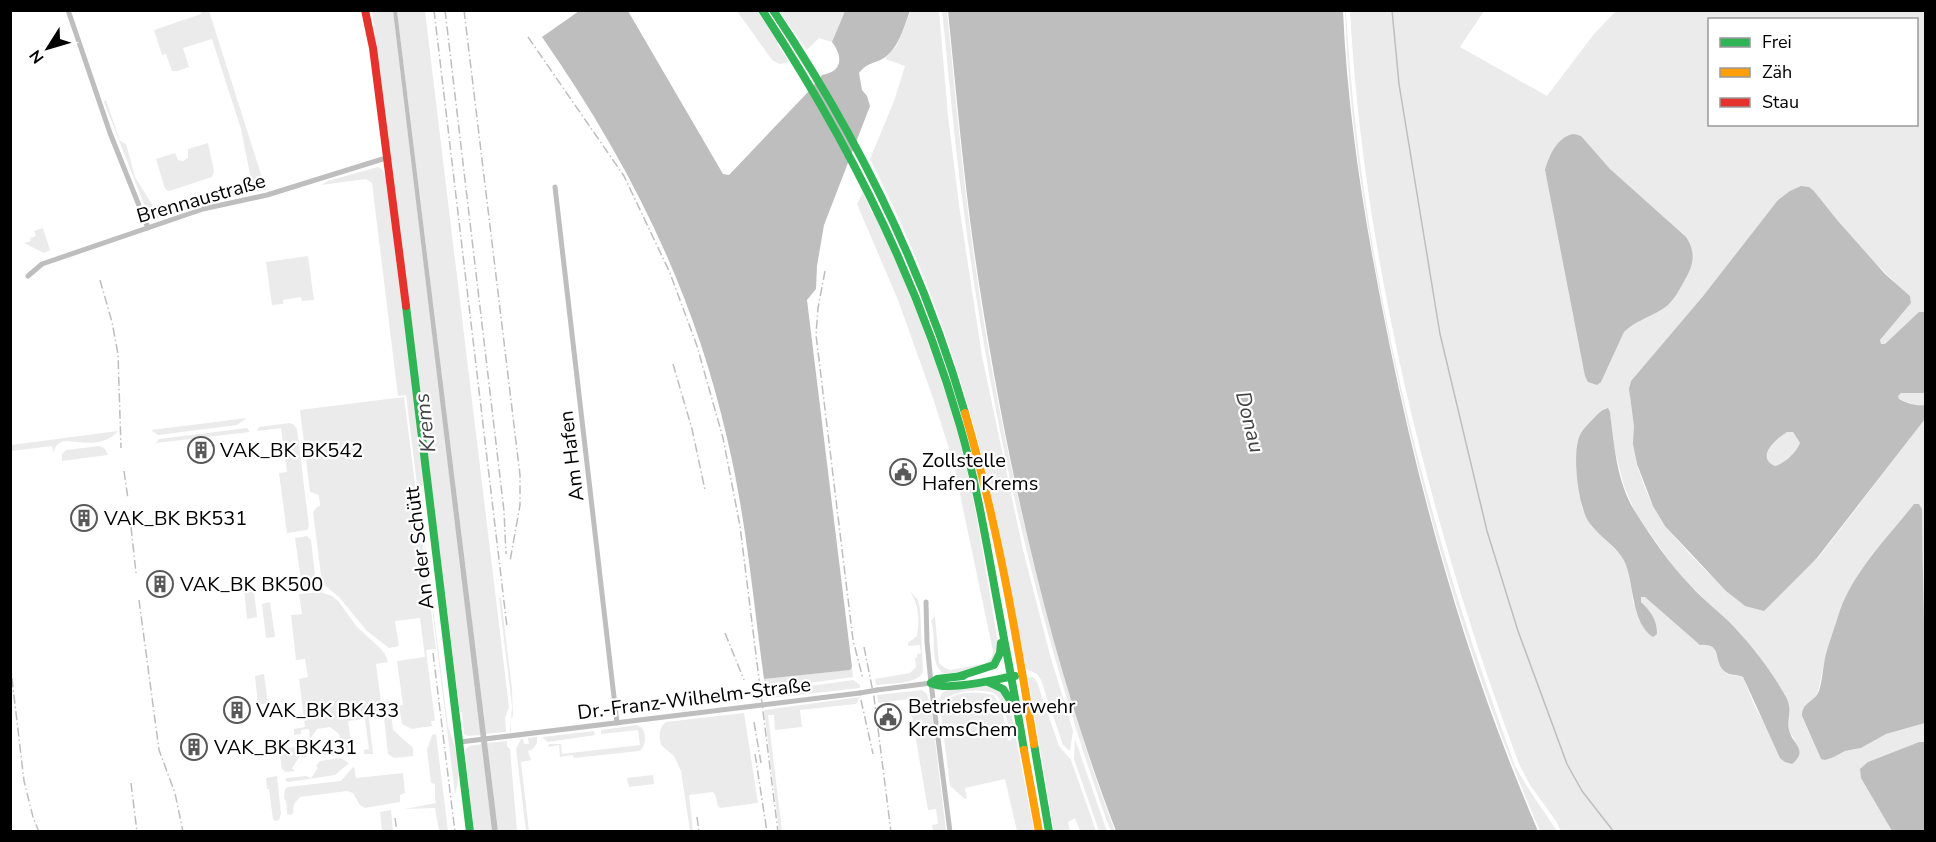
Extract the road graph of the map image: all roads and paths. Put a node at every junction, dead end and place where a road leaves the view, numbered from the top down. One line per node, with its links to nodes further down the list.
1 (68, 10): 8 (street)
2 (365, 10): 5 (main road, An der Schütt)
3 (762, 10): 7 (main road)
4 (773, 10): 7 (main road)
5 (386, 158): 8 (street, Brennaustraße); 19 (main road, An der Schütt)
6 (555, 187): 17 (street, Am Hafen)
7 (879, 199): 11 (main road); 12 (main road)
8 (148, 228): 9 (street, Brennaustraße)
9 (28, 276)
10 (926, 602): 16 (street)
11 (999, 610): 13 (main road); 14 (main road)
12 (1022, 672): 13 (main road); 23 (main road)
13 (1011, 673): 14 (main road); 15 (main road); 18 (main road)
14 (960, 676): 16 (main road)
15 (986, 682): 16 (main road); 18 (main road)
16 (932, 683): 17 (street, Dr.-Franz-Wilhelm-Straße, bridge); 21 (street)
17 (617, 723): 19 (street, Dr.-Franz-Wilhelm-Straße)
18 (1021, 729): 22 (main road)
19 (463, 742): 20 (main road, An der Schütt)
20 (470, 831)
21 (950, 831)
22 (1039, 831)
23 (1049, 831)

